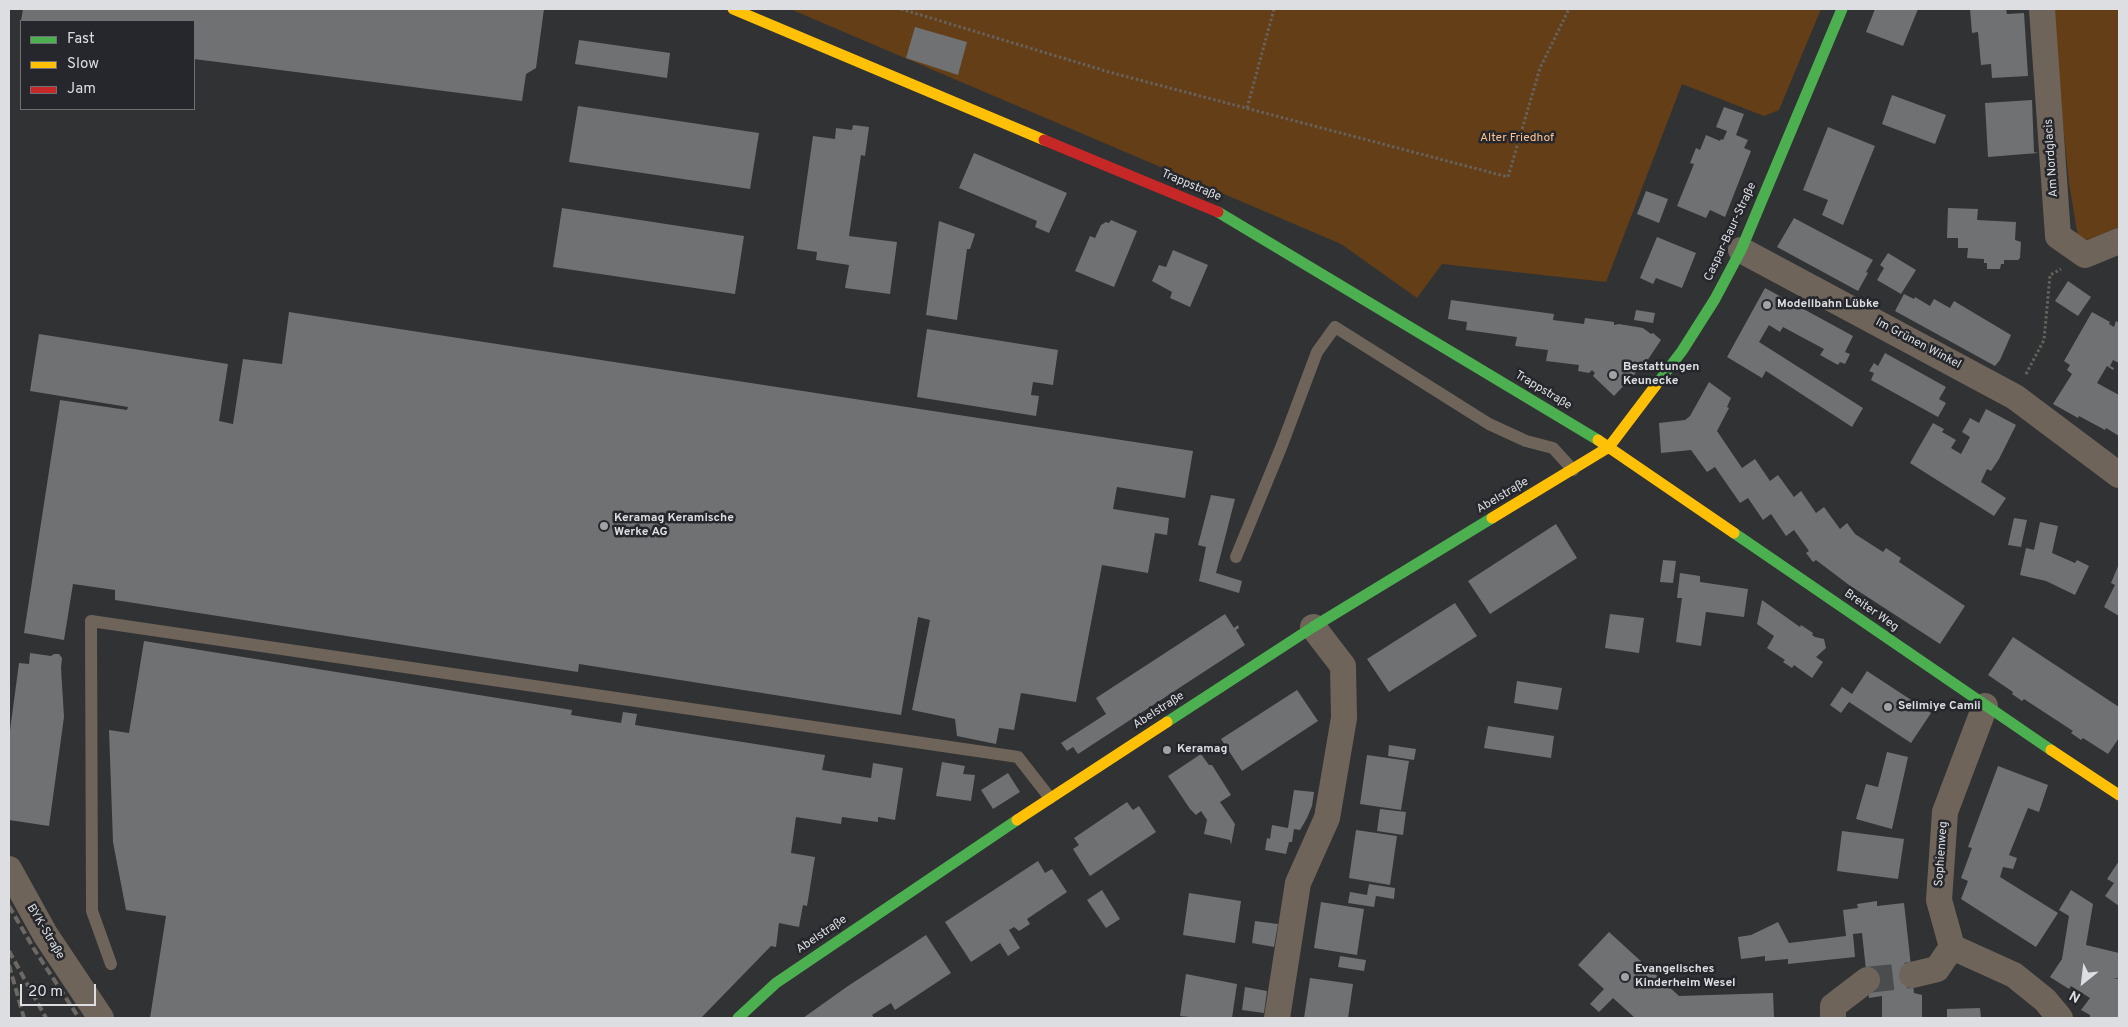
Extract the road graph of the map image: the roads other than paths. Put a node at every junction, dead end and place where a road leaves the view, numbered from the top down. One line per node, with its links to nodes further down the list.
1 (733, 9): 6 (street, Trappstraße)
2 (1842, 9): 5 (street, Caspar-Baur-Straße)
3 (2042, 9): 4 (street, Am Nordglacis)
4 (2119, 241)
5 (1741, 250): 6 (street, Caspar-Baur-Straße); 8 (street, Im Grünen Winkel)
6 (1610, 447): 7 (street, Abelstraße); 11 (street, Breiter Weg)
7 (1572, 470): 9 (lane); 10 (street, Abelstraße)
8 (2119, 475)
9 (1236, 557)
10 (1313, 627): 13 (street, Abelstraße); 21 (street)
11 (1985, 706): 12 (street, Breiter Weg); 15 (street, Sophienweg)
12 (2119, 795)
13 (1050, 798): 16 (lane); 20 (street, Abelstraße)
14 (9, 869): 19 (street, BYK-Straße)
15 (1952, 948): 17 (street); 23 (street)
16 (111, 964)
17 (1912, 975)
18 (1867, 980): 22 (street)
19 (101, 1018)
20 (738, 1018)
21 (1277, 1018)
22 (1833, 1018)
23 (2060, 1018)

